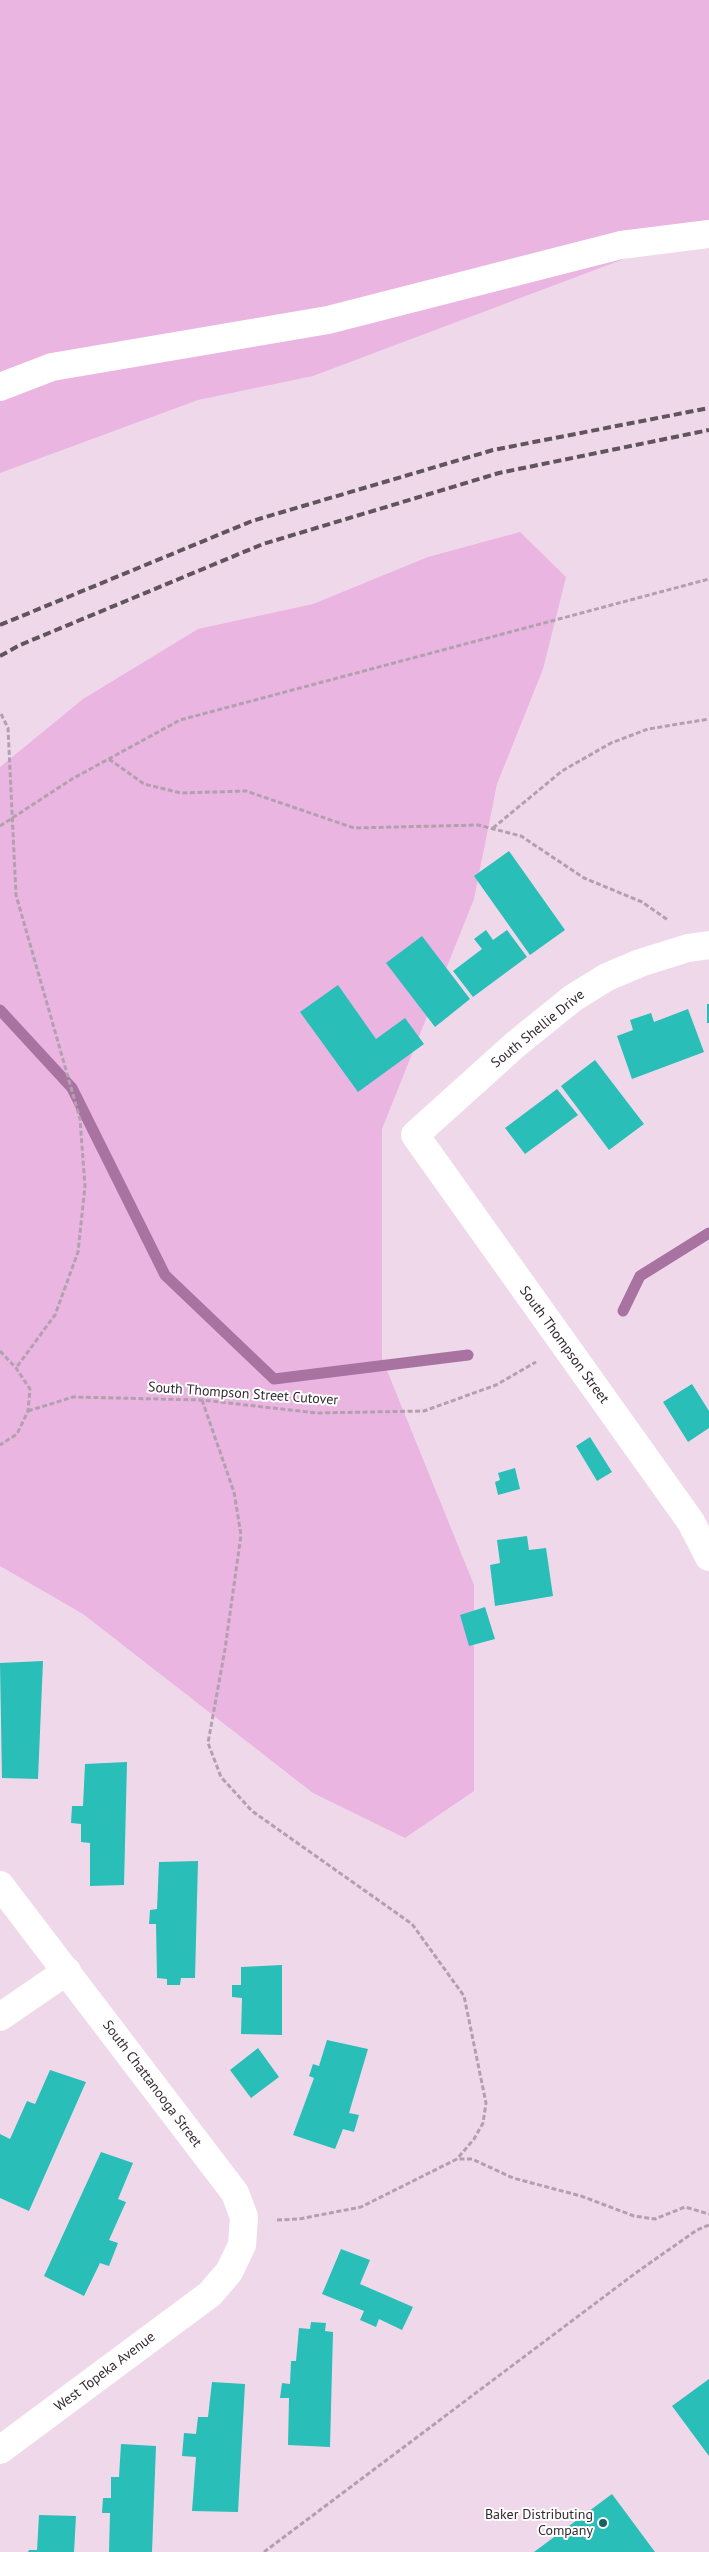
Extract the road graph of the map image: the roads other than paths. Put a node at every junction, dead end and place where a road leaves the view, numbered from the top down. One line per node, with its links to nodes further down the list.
1 (709, 234): 2 (street)
2 (0, 387)
3 (709, 945): 4 (street, South Shellie Drive)
4 (415, 1135): 5 (street, South Thompson Street)
5 (700, 1515): 6 (street, South Thompson Street)
6 (709, 1557)
7 (0, 1885): 8 (street, South Chattanooga Street)
8 (67, 1971): 9 (street); 10 (street, South Chattanooga Street)
9 (0, 2017)
10 (210, 2294): 11 (street, West Topeka Avenue)
11 (0, 2450)

